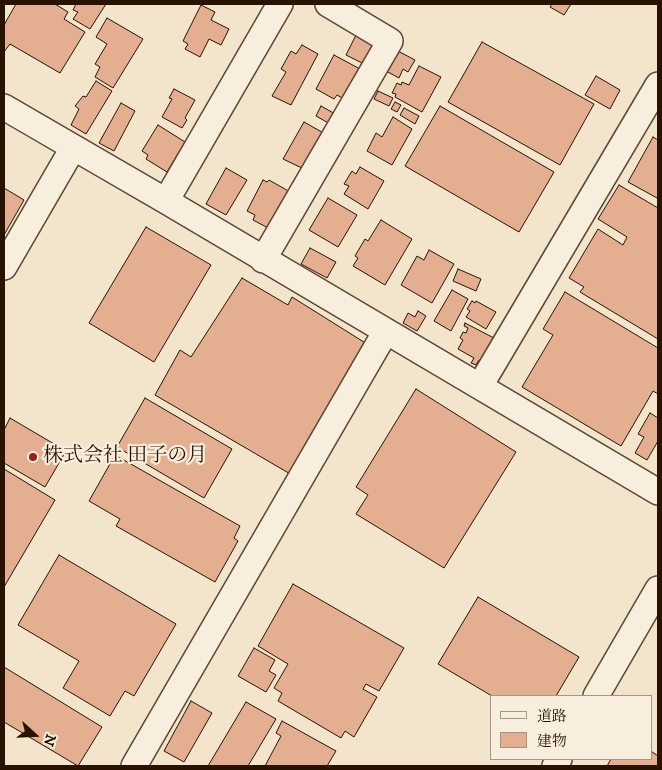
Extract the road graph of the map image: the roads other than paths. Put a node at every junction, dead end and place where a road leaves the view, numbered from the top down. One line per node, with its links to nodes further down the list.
1 (280, 4): 6 (street)
2 (328, 4): 7 (street)
3 (658, 85): 10 (street)
4 (4, 107): 5 (street)
5 (73, 148): 6 (street); 8 (street)
6 (166, 201): 7 (street)
7 (263, 260): 9 (street)
8 (4, 267)
9 (386, 332): 10 (street); 14 (street)
10 (480, 386): 11 (street)
11 (658, 492)
12 (658, 589): 13 (street)
13 (597, 695)
14 (134, 766)

